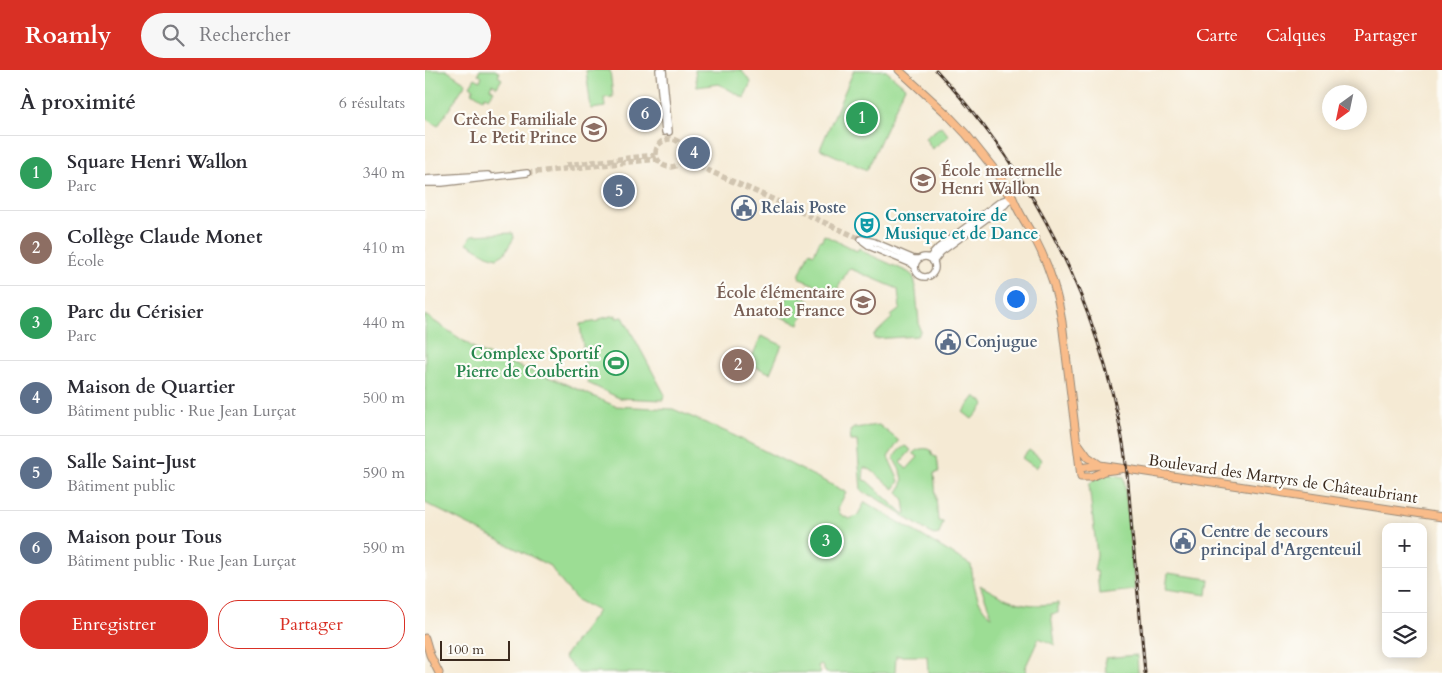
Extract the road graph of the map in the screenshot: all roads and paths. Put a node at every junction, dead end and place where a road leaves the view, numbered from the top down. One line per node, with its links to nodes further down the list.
1 (659, 70): 2 (street)
2 (663, 70)
3 (899, 70): 6 (main road)
4 (425, 179): 5 (street)
5 (425, 183)
6 (1012, 197): 8 (street); 10 (main road)
7 (918, 259): 8 (street); 9 (street); 9 (street)
8 (931, 260): 9 (street)
9 (915, 267)
10 (1077, 440): 11 (main road); 12 (main road)
11 (1100, 465): 12 (main road, Boulevard des Martyrs de Châteaubriant); 13 (main road, Boulevard des Martyrs de Châteaubriant)
12 (1080, 468): 13 (main road, Boulevard des Martyrs de Châteaubriant)
13 (1120, 469): 14 (main road, Boulevard des Martyrs de Châteaubriant)
14 (1442, 517)
15 (425, 638): 16 (main road)
16 (439, 673)

